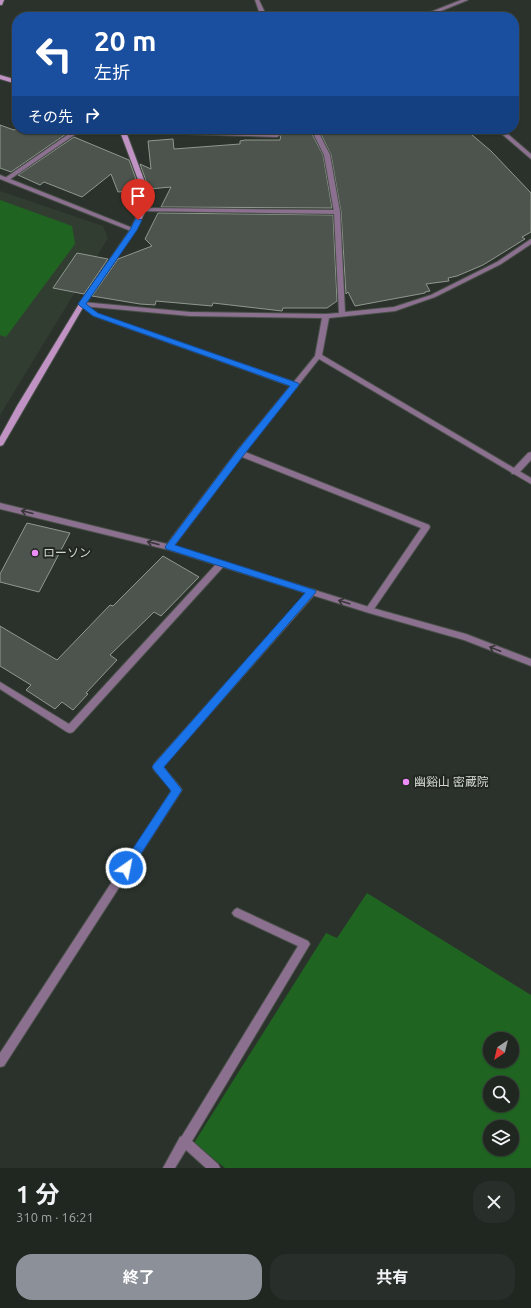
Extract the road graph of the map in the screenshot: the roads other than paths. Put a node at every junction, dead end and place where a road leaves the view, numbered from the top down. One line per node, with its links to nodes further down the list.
1 (2, 0): 4 (street)
2 (257, 0): 5 (street)
3 (466, 0): 6 (street)
4 (0, 4)
5 (262, 12)
6 (434, 12)
7 (0, 77): 8 (street)
8 (12, 81)
9 (73, 134): 17 (street)
10 (124, 134): 18 (street)
11 (247, 134): 14 (street)
12 (316, 134): 19 (street)
13 (505, 134): 15 (street)
14 (278, 135)
15 (531, 157)
16 (0, 177): 17 (street)
17 (7, 179): 20 (street)
18 (143, 210): 19 (street); 20 (street)
19 (337, 212): 23 (street)
20 (133, 230): 22 (street)
21 (531, 241): 23 (street)
22 (82, 304): 24 (street); 26 (street); 27 (street)
23 (342, 314): 24 (street)
24 (326, 316): 25 (street)
25 (318, 356): 26 (street); 30 (street)
26 (295, 385): 28 (street)
27 (0, 443)
28 (240, 454): 33 (street); 36 (street)
29 (531, 455): 30 (street)
30 (515, 472): 31 (street)
31 (531, 481)
32 (0, 506): 33 (street, one-way to 32)
33 (169, 547): 34 (street)
34 (221, 564): 35 (street); 38 (street)
35 (312, 592): 36 (street, one-way to 35); 40 (street)
36 (370, 610): 37 (street, one-way to 36)
37 (531, 663)
38 (0, 685)
39 (237, 913): 41 (street)
40 (0, 1062)
41 (184, 1141): 42 (street); 43 (street)
42 (169, 1168)
43 (214, 1168)

